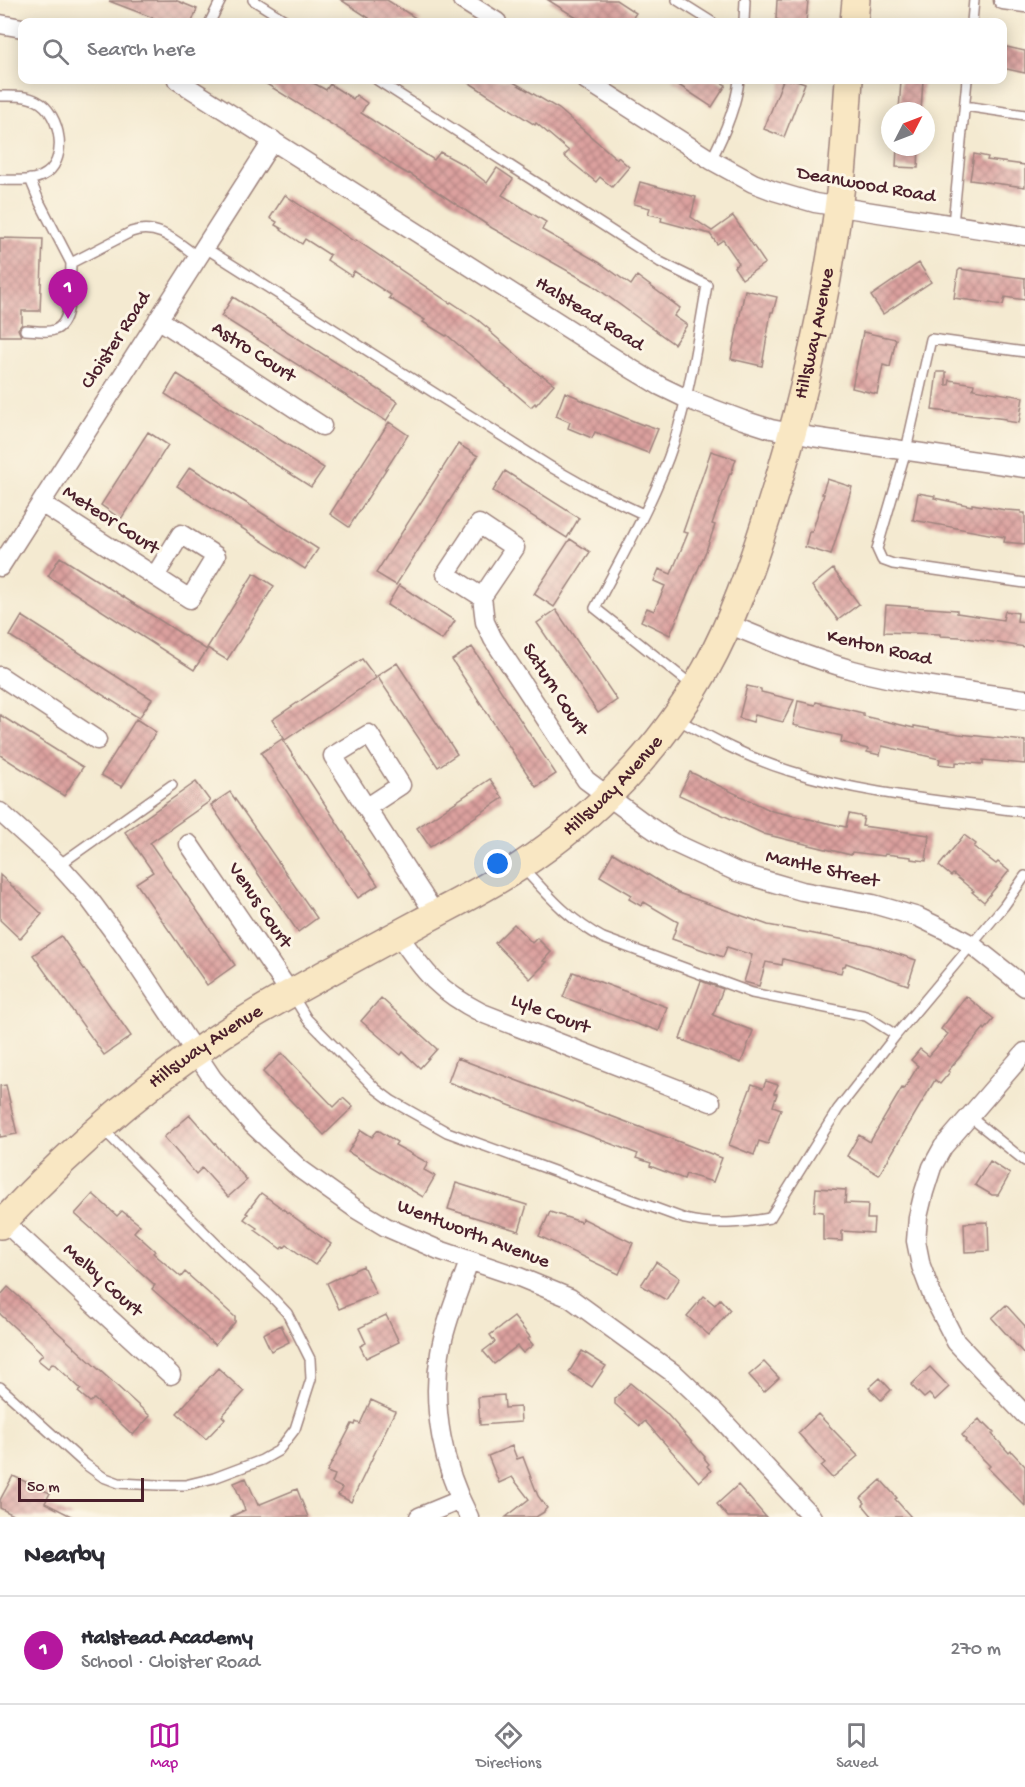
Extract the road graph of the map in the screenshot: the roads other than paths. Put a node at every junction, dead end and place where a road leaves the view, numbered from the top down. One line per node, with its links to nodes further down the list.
1 (221, 0): 10 (lane)
2 (254, 0): 11 (lane)
3 (462, 0): 12 (street)
4 (677, 0): 13 (lane)
5 (745, 0): 14 (lane)
6 (856, 0): 15 (street)
7 (974, 0): 16 (lane)
8 (1003, 0): 9 (street)
9 (1025, 3)
10 (212, 18)
11 (282, 18)
12 (491, 18)
13 (706, 18)
14 (744, 18)
15 (854, 18)
16 (972, 18)
17 (0, 24): 18 (street)
18 (18, 27)
19 (184, 84): 28 (street, Halstead Road)
20 (383, 84): 40 (lane)
21 (592, 84): 29 (street, Deanwood Road)
22 (738, 84): 29 (lane)
23 (849, 84): 32 (street, Hillsway Avenue)
24 (967, 84): 26 (lane)
25 (0, 96): 30 (lane)
26 (965, 106): 27 (lane); 33 (lane)
27 (1025, 116)
28 (273, 140): 35 (street, Cloister Road); 40 (street, Halstead Road)
29 (711, 160): 32 (street, Deanwood Road)
30 (30, 179): 31 (lane); 36 (lane)
31 (0, 180)
32 (839, 207): 33 (street, Deanwood Road); 42 (street, Hillsway Avenue)
33 (953, 225): 34 (street, Deanwood Road)
34 (1025, 236)
35 (201, 252): 36 (lane); 37 (street, Cloister Road); 46 (lane)
36 (71, 263): 38 (lane)
37 (158, 319): 41 (street, Astro Court); 45 (street, Cloister Road)
38 (25, 330)
39 (1025, 352): 43 (lane)
40 (687, 399): 42 (street, Halstead Road); 46 (lane)
41 (322, 426)
42 (793, 434): 43 (street, Halstead Road); 51 (street, Hillsway Avenue)
43 (906, 450): 44 (street, Halstead Road); 49 (lane)
44 (1025, 468)
45 (41, 503): 47 (street, Cloister Road); 48 (street, Meteor Court)
46 (644, 514): 53 (lane)
47 (0, 567)
48 (155, 576)
49 (1025, 583)
50 (482, 597): 58 (street, Saturn Court)
51 (728, 624): 53 (street, Hillsway Avenue); 54 (street, Kenton Road)
52 (0, 676): 56 (street)
53 (695, 688): 55 (street, Hillsway Avenue)
54 (1025, 699)
55 (675, 718): 58 (street, Hillsway Avenue); 61 (lane)
56 (97, 740)
57 (172, 785): 63 (lane)
58 (607, 797): 64 (street, Hillsway Avenue); 68 (street, Mantle Street)
59 (366, 808): 66 (street)
60 (0, 812): 63 (street, Wentworth Avenue)
61 (1025, 812)
62 (189, 844): 70 (street, Venus Court)
63 (59, 865): 73 (street, Wentworth Avenue)
64 (522, 866): 66 (street, Hillsway Avenue); 71 (lane)
65 (1025, 876): 68 (lane)
66 (435, 915): 67 (street, Hillsway Avenue)
67 (398, 934): 70 (street, Hillsway Avenue); 74 (street, Lyle Court)
68 (972, 945): 69 (street, Mantle Street); 71 (lane)
69 (1025, 987)
70 (291, 993): 71 (lane); 73 (street, Hillsway Avenue)
71 (896, 1035)
72 (1025, 1052): 75 (street)
73 (196, 1053): 76 (street, Hillsway Avenue); 79 (street, Wentworth Avenue)
74 (711, 1102)
75 (970, 1117): 77 (lane); 82 (street)
76 (100, 1126): 78 (street, Hillsway Avenue); 81 (lane)
77 (1025, 1161)
78 (1, 1222): 80 (street, Melby Court)
79 (469, 1261): 83 (street); 86 (street, Wentworth Avenue)
80 (171, 1375)
81 (0, 1387)
82 (1025, 1416)
83 (460, 1500): 84 (street); 85 (street)
84 (419, 1517)
85 (469, 1517)
86 (812, 1517)

